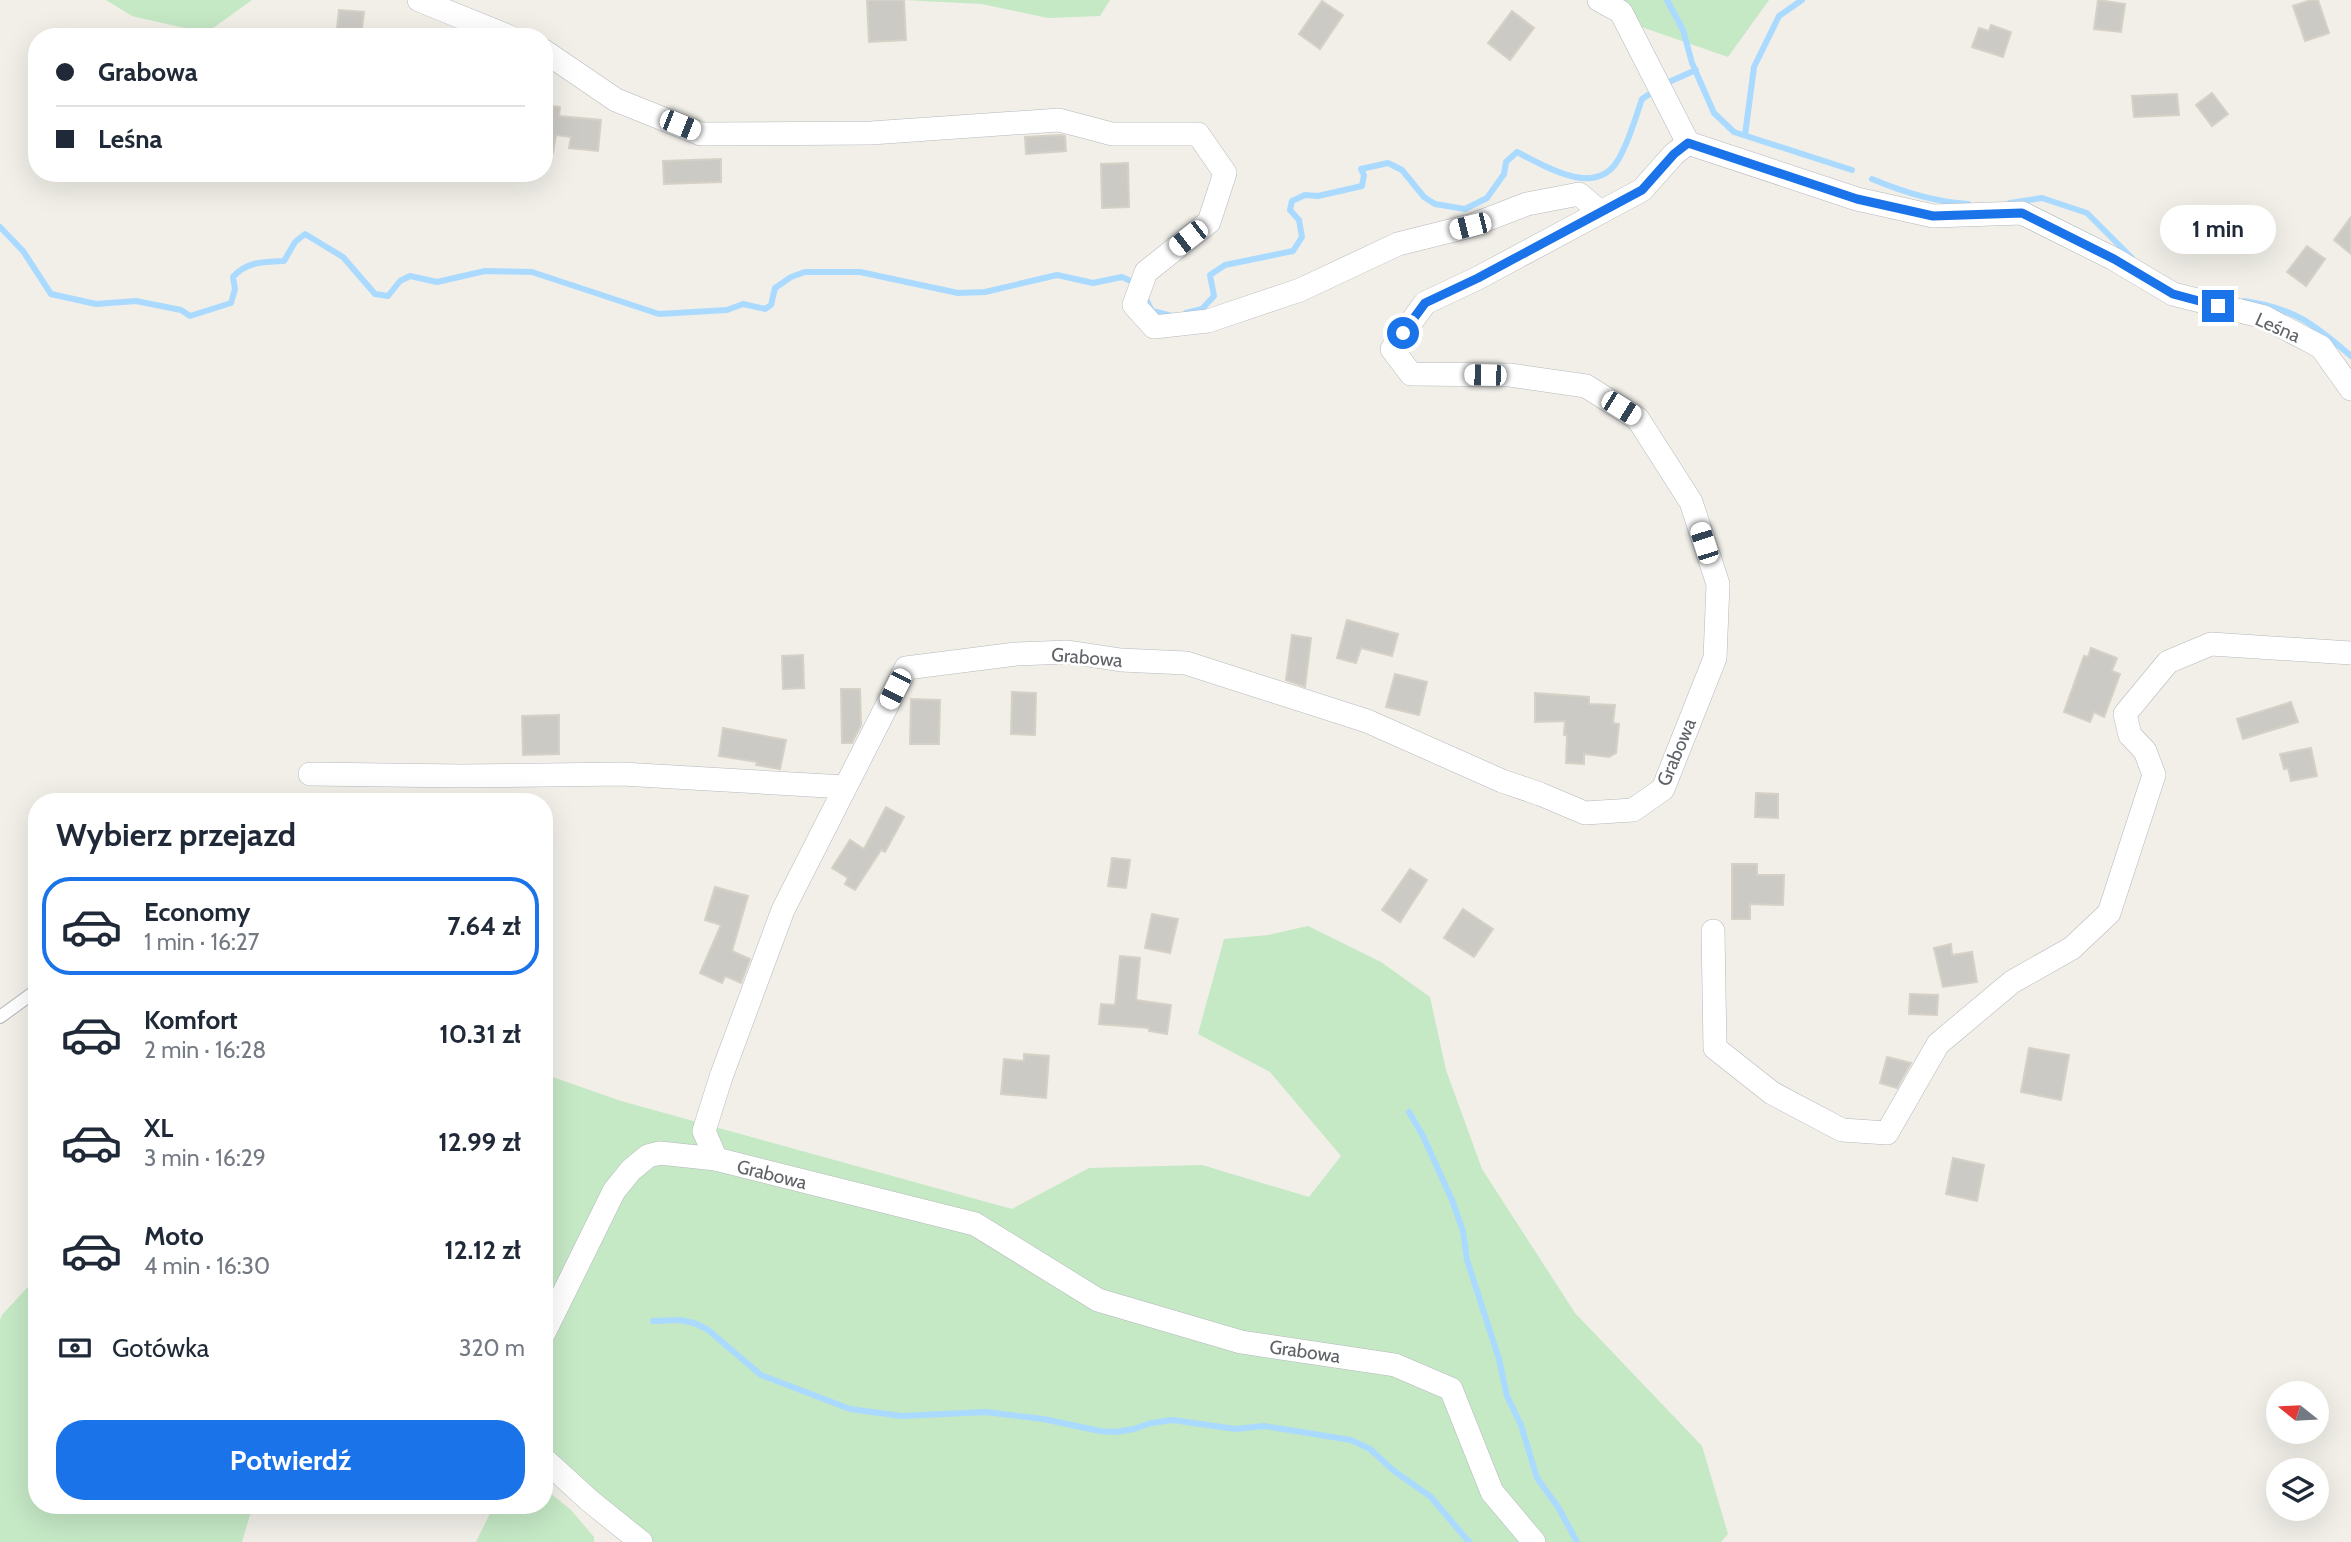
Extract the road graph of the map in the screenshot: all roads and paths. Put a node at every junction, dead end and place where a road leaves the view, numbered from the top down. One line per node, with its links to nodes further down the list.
1 (419, 0): 3 (street)
2 (1599, 0): 5 (street)
3 (488, 28)
4 (553, 57): 6 (street)
5 (1681, 149): 6 (street, Grabowa); 7 (street, Leśna)
6 (1600, 212): 10 (street, Grabowa)
7 (2351, 389)
8 (2351, 653): 11 (street)
9 (310, 774): 10 (street)
10 (845, 787): 14 (street, Grabowa)
11 (1713, 931)
12 (28, 997): 13 (lane)
13 (0, 1017)
14 (716, 1159): 15 (street); 18 (street, Grabowa)
15 (553, 1313)
16 (553, 1467): 17 (street)
17 (641, 1542)
18 (1534, 1542)

